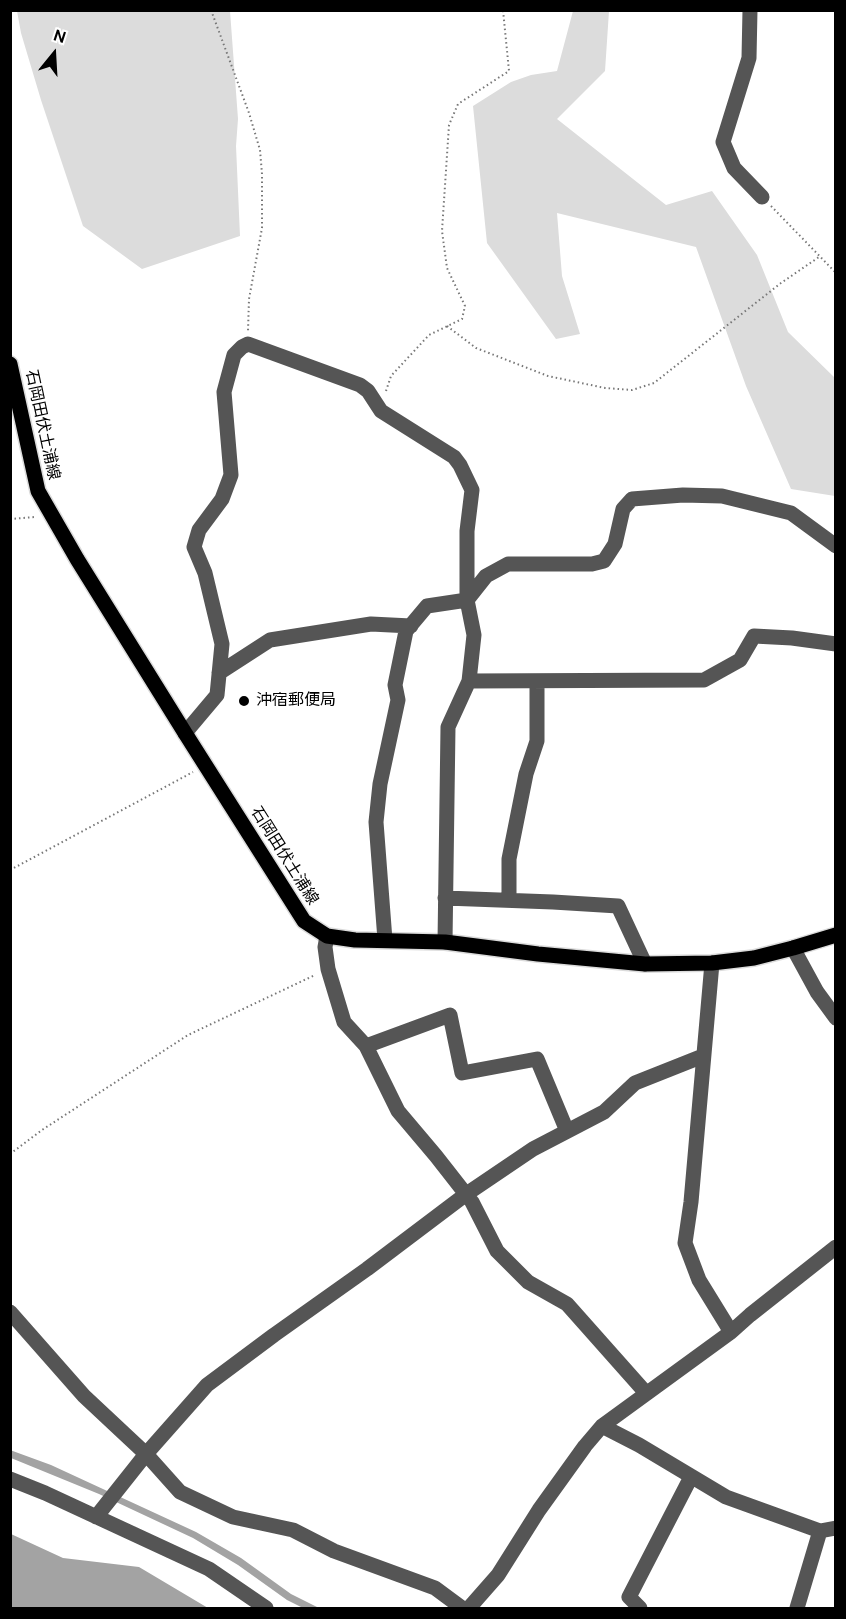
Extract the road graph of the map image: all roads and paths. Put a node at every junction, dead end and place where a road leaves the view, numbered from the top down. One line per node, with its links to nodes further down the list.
1 (211, 10): 8 (path)
2 (503, 10): 7 (path)
3 (750, 10): 4 (street)
4 (762, 197): 5 (path)
5 (819, 257): 6 (path); 7 (path)
6 (836, 273)
7 (447, 326): 10 (path)
8 (248, 344): 10 (street); 17 (street)
9 (10, 364): 11 (main road, 石岡田伏土浦線)
10 (381, 411): 14 (street)
11 (52, 515): 12 (path); 20 (main road, 石岡田伏土浦線)
12 (10, 519)
13 (836, 546): 14 (street)
14 (467, 600): 15 (street); 18 (street)
15 (411, 626): 17 (street); 27 (street)
16 (836, 644): 19 (street)
17 (219, 673): 20 (street)
18 (469, 681): 19 (street); 23 (street)
19 (537, 681): 24 (street)
20 (185, 733): 21 (main road, 石岡田伏土浦線)
21 (206, 766): 22 (path); 26 (main road, 石岡田伏土浦線)
22 (10, 870)
23 (446, 898): 24 (street); 28 (street)
24 (509, 900): 31 (street)
25 (836, 934): 29 (main road, 石岡田伏土浦線)
26 (327, 936): 27 (main road, 石岡田伏土浦線); 32 (street)
27 (386, 940): 28 (main road, 石岡田伏土浦線)
28 (445, 942): 31 (main road, 石岡田伏土浦線)
29 (794, 948): 30 (main road, 石岡田伏土浦線); 33 (street)
30 (712, 963): 31 (main road, 石岡田伏土浦線); 35 (street)
31 (645, 964)
32 (328, 969): 34 (street); 37 (path)
33 (836, 1018)
34 (366, 1046): 36 (street); 38 (street)
35 (703, 1056): 36 (street); 41 (street)
36 (567, 1131): 38 (street)
37 (10, 1154)
38 (465, 1195): 42 (street); 44 (street)
39 (836, 1247): 41 (street)
40 (10, 1312): 44 (street)
41 (730, 1332): 42 (street)
42 (646, 1393): 43 (street)
43 (602, 1426): 45 (street); 51 (street)
44 (146, 1454): 47 (street); 50 (street)
45 (691, 1477): 48 (street); 52 (street)
46 (10, 1479): 47 (street)
47 (101, 1511): 49 (street)
48 (828, 1529): 53 (street)
49 (266, 1608)
50 (462, 1608)
51 (469, 1608)
52 (640, 1608)
53 (797, 1608)

